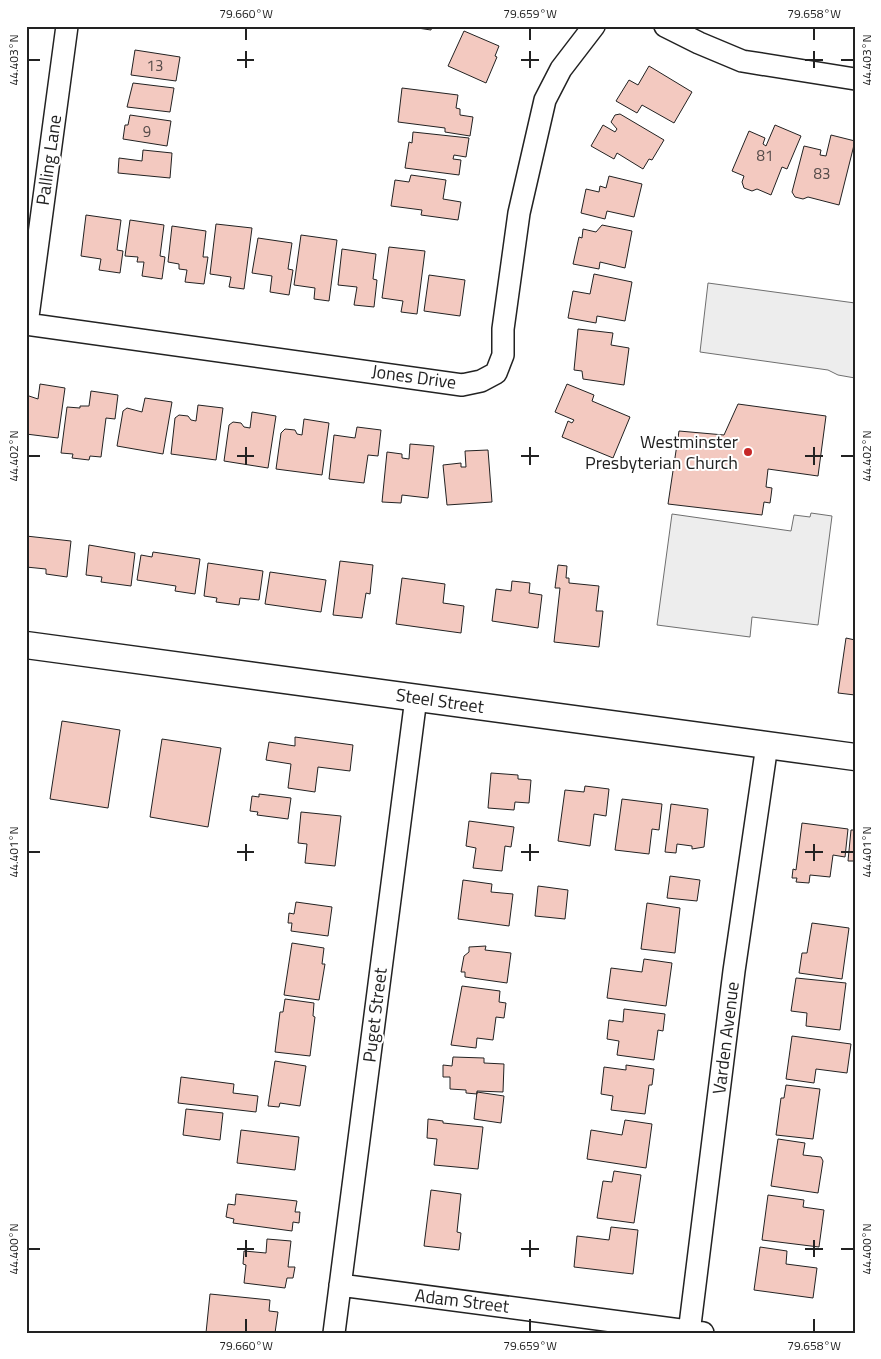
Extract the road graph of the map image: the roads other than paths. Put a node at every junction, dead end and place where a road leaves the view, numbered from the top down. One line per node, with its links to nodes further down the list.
1 (67, 26): 5 (street, Palling Lane)
2 (594, 26): 5 (street, Jones Drive)
3 (665, 26): 4 (street)
4 (855, 79)
5 (27, 324)
6 (26, 645): 7 (street, Steel Street)
7 (416, 698): 8 (street, Steel Street); 10 (street, Puget Street)
8 (767, 745): 9 (street, Steel Street); 11 (street, Varden Avenue)
9 (855, 757)
10 (340, 1285): 11 (street, Adam Street); 12 (street, Puget Street)
11 (694, 1332)
12 (334, 1333)

